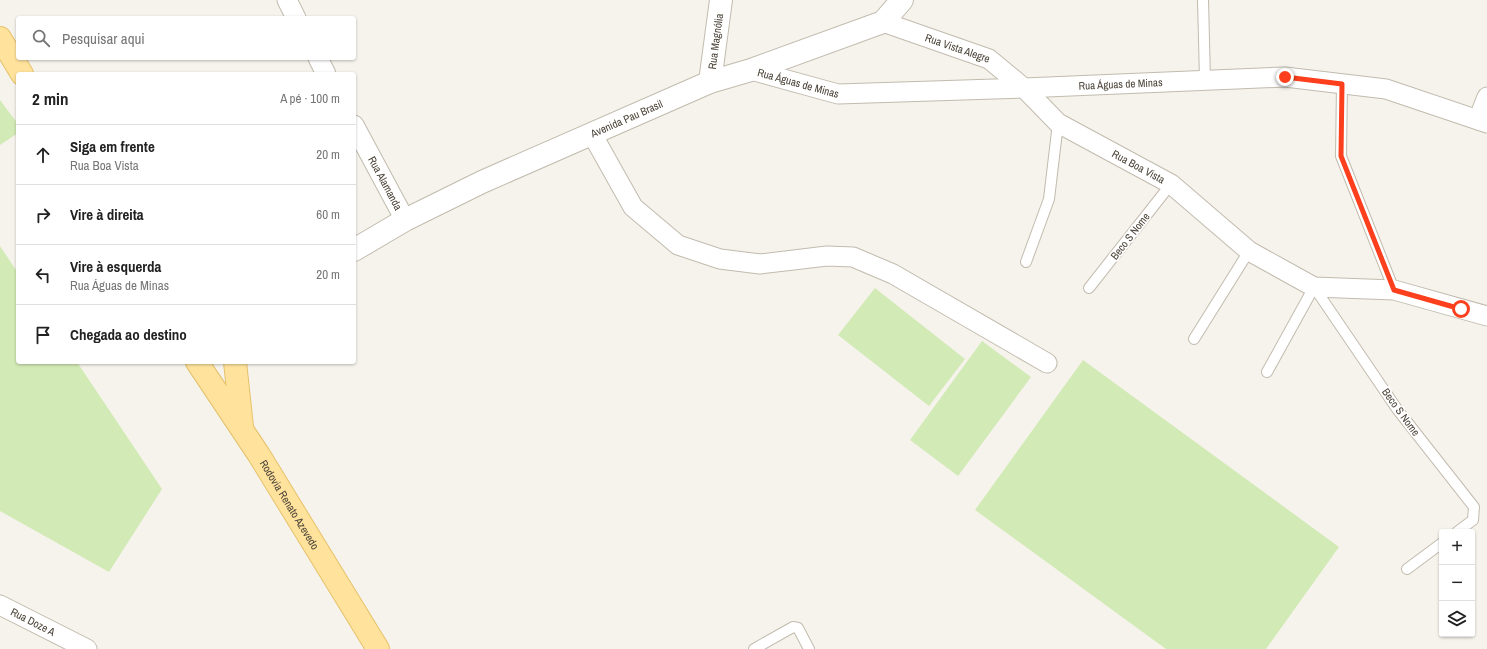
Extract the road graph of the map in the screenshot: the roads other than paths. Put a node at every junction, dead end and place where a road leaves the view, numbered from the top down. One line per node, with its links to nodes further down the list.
1 (287, 0): 5 (street)
2 (721, 0): 13 (street, Rua Magnólia)
3 (902, 0): 6 (street, Avenida Pau Brasil)
4 (1203, 0): 12 (lane)
5 (295, 16)
6 (882, 22): 9 (street, Avenida Pau Brasil); 15 (street, Rua Vista Alegre)
7 (0, 38): 10 (main road)
8 (319, 60): 11 (street)
9 (751, 70): 13 (street, Avenida Pau Brasil); 15 (street, Rua Águas de Minas)
10 (21, 72)
11 (325, 72)
12 (1205, 80): 14 (street, Rua Águas de Minas); 15 (street, Rua Águas de Minas)
13 (710, 82): 20 (street, Avenida Pau Brasil)
14 (1342, 84): 17 (street, Rua Águas de Minas); 28 (lane)
15 (1024, 88): 18 (street, Rua Boa Vista)
16 (1487, 97): 17 (street)
17 (1482, 122)
18 (1058, 123): 21 (street, Rua Boa Vista); 25 (lane)
19 (356, 129): 22 (street, Rua Alamanda)
20 (592, 134): 22 (street, Avenida Pau Brasil); 31 (street)
21 (1172, 184): 24 (street, Rua Boa Vista); 27 (lane, Beco S Nome)
22 (405, 220): 23 (street, Avenida Pau Brasil)
23 (356, 249)
24 (1249, 251): 26 (street, Rua Boa Vista); 30 (lane)
25 (1026, 262)
26 (1314, 287): 28 (street, Rua Boa Vista); 34 (lane); 36 (lane, Beco S Nome)
27 (1089, 288)
28 (1394, 290): 29 (street, Rua Boa Vista)
29 (1487, 316)
30 (1194, 339)
31 (1047, 363)
32 (198, 364): 35 (main road, Rodovia Renato Azevedo)
33 (235, 364): 35 (main road)
34 (1267, 372)
35 (242, 430): 41 (main road, Rodovia Renato Azevedo)
36 (1461, 529)
37 (1439, 545): 38 (lane)
38 (1407, 569)
39 (0, 605): 40 (street, Rua Doze A)
40 (87, 649)
41 (378, 649)
42 (754, 649): 43 (lane)
43 (809, 649)

